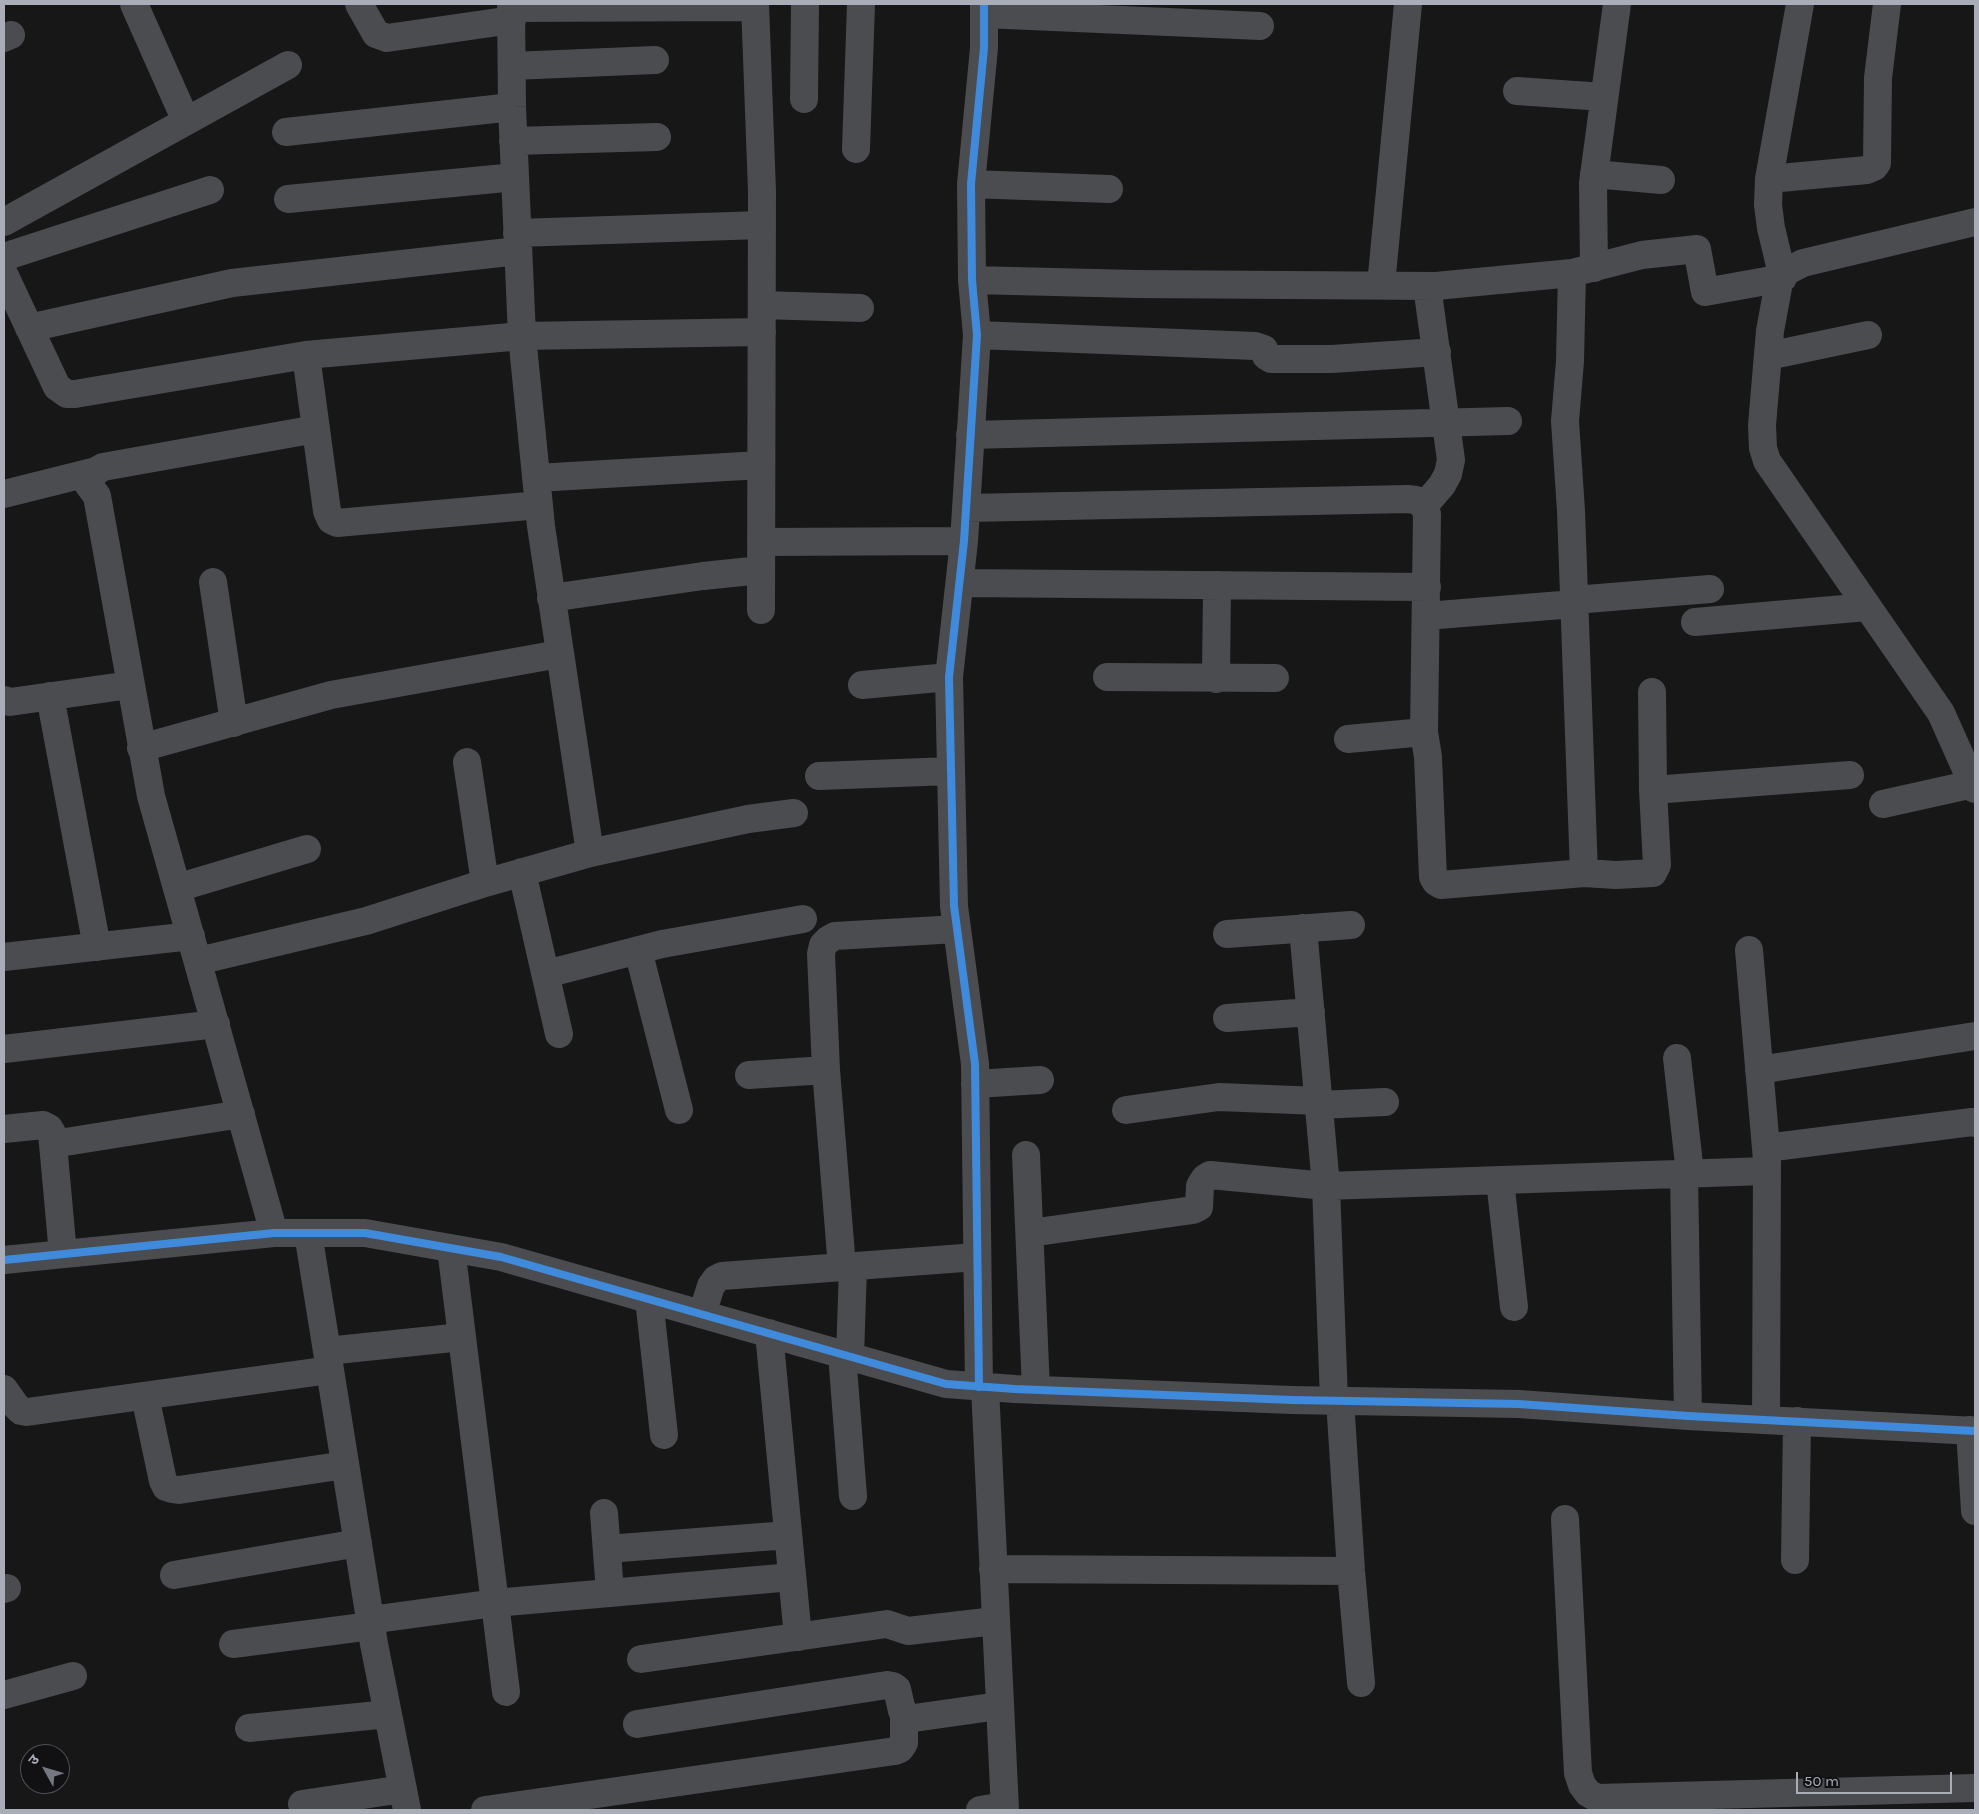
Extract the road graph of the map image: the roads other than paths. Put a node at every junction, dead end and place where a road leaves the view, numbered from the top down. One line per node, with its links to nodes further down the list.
1 (134, 4): 20 (street)
2 (359, 4): 11 (street)
3 (805, 4): 18 (street)
4 (860, 4): 24 (street)
5 (1408, 4): 42 (street)
6 (1617, 4): 17 (street)
7 (1800, 4): 27 (street)
8 (1887, 4): 27 (street)
9 (755, 5): 11 (street); 35 (street)
10 (984, 9): 12 (street); 29 (street)
11 (512, 11): 15 (street)
12 (1260, 26)
13 (655, 60): 15 (street)
14 (288, 66): 20 (street)
15 (512, 66): 19 (street)
16 (1517, 91): 17 (street)
17 (1604, 98): 25 (street)
18 (804, 99)
19 (512, 107): 21 (street); 23 (street)
20 (186, 122): 33 (street)
21 (286, 132)
22 (657, 137): 23 (street)
23 (514, 141): 26 (street)
24 (856, 149)
25 (1594, 174): 28 (street); 38 (street)
26 (515, 177): 32 (street); 36 (street)
27 (1769, 179): 40 (street)
28 (1661, 180)
29 (970, 184): 30 (street); 41 (street)
30 (1110, 189)
31 (210, 190): 37 (street)
32 (288, 199)
33 (4, 222)
34 (1975, 222): 40 (street)
35 (762, 225): 36 (street); 44 (street)
36 (517, 242): 46 (street); 50 (street)
37 (4, 258)
38 (1583, 270): 40 (street); 43 (street); 74 (street)
39 (4, 274): 46 (street)
40 (1783, 278): 53 (street)
41 (972, 280): 42 (street); 48 (street)
42 (1381, 286): 43 (street)
43 (1427, 286): 51 (street)
44 (762, 305): 45 (street); 47 (street)
45 (860, 308)
46 (29, 328): 52 (street)
47 (762, 332): 50 (street); 58 (street)
48 (977, 335): 51 (street); 57 (street)
49 (1868, 335): 53 (street)
50 (522, 336): 52 (street); 60 (street)
51 (1437, 352): 55 (street)
52 (306, 355): 56 (street)
53 (1768, 356): 75 (street)
54 (1508, 421): 55 (street)
55 (1447, 423): 57 (street); 63 (street)
56 (316, 429): 59 (street); 62 (street)
57 (970, 435): 64 (street)
58 (761, 465): 60 (street); 66 (street)
59 (96, 471): 61 (street); 84 (street)
60 (536, 478): 62 (street)
61 (4, 494)
62 (539, 506): 73 (street)
63 (1424, 506): 64 (street); 71 (street)
64 (967, 508): 65 (street)
65 (964, 541): 66 (street); 69 (street)
66 (761, 542): 67 (street)
67 (761, 570): 73 (street); 76 (street)
68 (213, 582): 89 (street)
69 (961, 583): 70 (street); 80 (street)
70 (1217, 585): 71 (street); 83 (street)
71 (1427, 587): 77 (street)
72 (1710, 589): 74 (street)
73 (551, 598): 79 (street)
74 (1574, 602): 77 (street); 104 (street)
75 (1867, 607): 78 (street); 97 (street)
76 (761, 610)
77 (1426, 616): 90 (street)
78 (1695, 622)
79 (559, 654): 89 (street); 102 (street)
80 (949, 677): 85 (street); 94 (street)
81 (1107, 677): 83 (street)
82 (1275, 678): 83 (street)
83 (1216, 679)
84 (130, 685): 87 (street); 92 (street)
85 (862, 685)
86 (1652, 692): 98 (street)
87 (50, 696): 88 (street); 112 (street)
88 (4, 700)
89 (234, 723): 92 (street)
90 (1424, 732): 91 (street); 104 (street)
91 (1348, 739)
92 (141, 748): 106 (street)
93 (467, 762): 105 (street)
94 (951, 771): 96 (street); 110 (street)
95 (1850, 775): 98 (street)
96 (819, 776)
97 (1972, 777): 99 (street)
98 (1654, 790): 104 (street)
99 (1883, 804)
100 (794, 813): 102 (street)
101 (307, 849): 106 (street)
102 (590, 853): 103 (street)
103 (522, 872): 105 (street); 117 (street)
104 (1584, 873)
105 (485, 883): 113 (street)
106 (177, 888): 113 (street)
107 (803, 919): 114 (street)
108 (1351, 925): 109 (street)
109 (1303, 928): 111 (street); 118 (street)
110 (957, 929): 125 (street); 129 (street)
111 (1227, 934)
112 (97, 947): 113 (street); 116 (street)
113 (194, 949): 120 (street)
114 (638, 950): 117 (street); 132 (street)
115 (1749, 950): 126 (street)
116 (4, 957)
117 (546, 974): 121 (street)
118 (1311, 1012): 119 (street); 131 (street)
119 (1227, 1018)
120 (216, 1024): 123 (street); 134 (street)
121 (560, 1034)
122 (1975, 1036): 126 (street)
123 (4, 1049)
124 (1677, 1058): 140 (street)
125 (826, 1070): 127 (street); 150 (street)
126 (1759, 1070): 139 (street)
127 (749, 1075)
128 (1040, 1080): 129 (street)
129 (975, 1084): 148 (street)
130 (1385, 1102): 131 (street)
131 (1319, 1103): 133 (street); 142 (street)
132 (679, 1110)
133 (1126, 1110)
134 (241, 1114): 137 (street); 143 (street)
135 (1975, 1123): 139 (street)
136 (4, 1129): 137 (street)
137 (52, 1144): 147 (street)
138 (1026, 1155): 145 (street)
139 (1766, 1159): 140 (street); 164 (street)
140 (1687, 1173): 141 (street); 163 (street)
141 (1500, 1180): 142 (street); 152 (street)
142 (1326, 1186): 145 (street); 162 (street)
143 (274, 1233): 144 (street); 147 (street)
144 (308, 1233): 146 (street); 157 (street)
145 (1030, 1233): 160 (street)
146 (451, 1248): 151 (street); 155 (street)
147 (63, 1254): 149 (street)
148 (978, 1257): 150 (street); 158 (street)
149 (4, 1260)
150 (847, 1267): 153 (street); 156 (street)
151 (649, 1299): 153 (street); 167 (street)
152 (1514, 1307)
153 (702, 1314): 154 (street)
154 (769, 1334): 156 (street); 173 (street)
155 (462, 1337): 157 (street); 182 (street)
156 (846, 1355): 158 (street); 169 (street)
157 (328, 1361): 161 (street); 168 (street)
158 (982, 1387): 160 (street); 177 (street)
159 (4, 1389): 161 (street)
160 (1036, 1390): 162 (street)
161 (145, 1396): 168 (street)
162 (1337, 1400): 163 (street); 178 (street)
163 (1688, 1416): 164 (street)
164 (1766, 1420): 165 (street)
165 (1797, 1421): 166 (street); 176 (street)
166 (1972, 1430): 170 (street)
167 (664, 1435)
168 (345, 1465): 174 (street)
169 (853, 1496)
170 (1975, 1511)
171 (604, 1513): 175 (street)
172 (1565, 1519): 200 (street)
173 (788, 1535): 175 (street); 180 (street)
174 (358, 1543): 179 (street); 184 (street)
175 (607, 1549): 181 (street)
176 (1795, 1560)
177 (993, 1569): 178 (street); 183 (street)
178 (1351, 1571): 189 (street)
179 (174, 1575)
180 (792, 1577): 181 (street); 185 (street)
181 (610, 1592): 182 (street)
182 (495, 1603): 184 (street); 190 (street)
183 (995, 1621): 185 (street); 192 (street)
184 (370, 1623): 186 (street); 194 (street)
185 (798, 1637): 187 (street)
186 (233, 1644)
187 (642, 1659)
188 (73, 1676): 191 (street)
189 (1361, 1683)
190 (506, 1692)
191 (4, 1695)
192 (999, 1706): 193 (street); 202 (street)
193 (904, 1712): 195 (street); 203 (street)
194 (388, 1714): 196 (street); 199 (street)
195 (637, 1724)
196 (248, 1728)
197 (1975, 1788): 198 (street)
198 (1932, 1799): 200 (street)
199 (405, 1800): 201 (street)
200 (1650, 1803)
201 (302, 1804)
202 (996, 1809)
203 (485, 1810)

